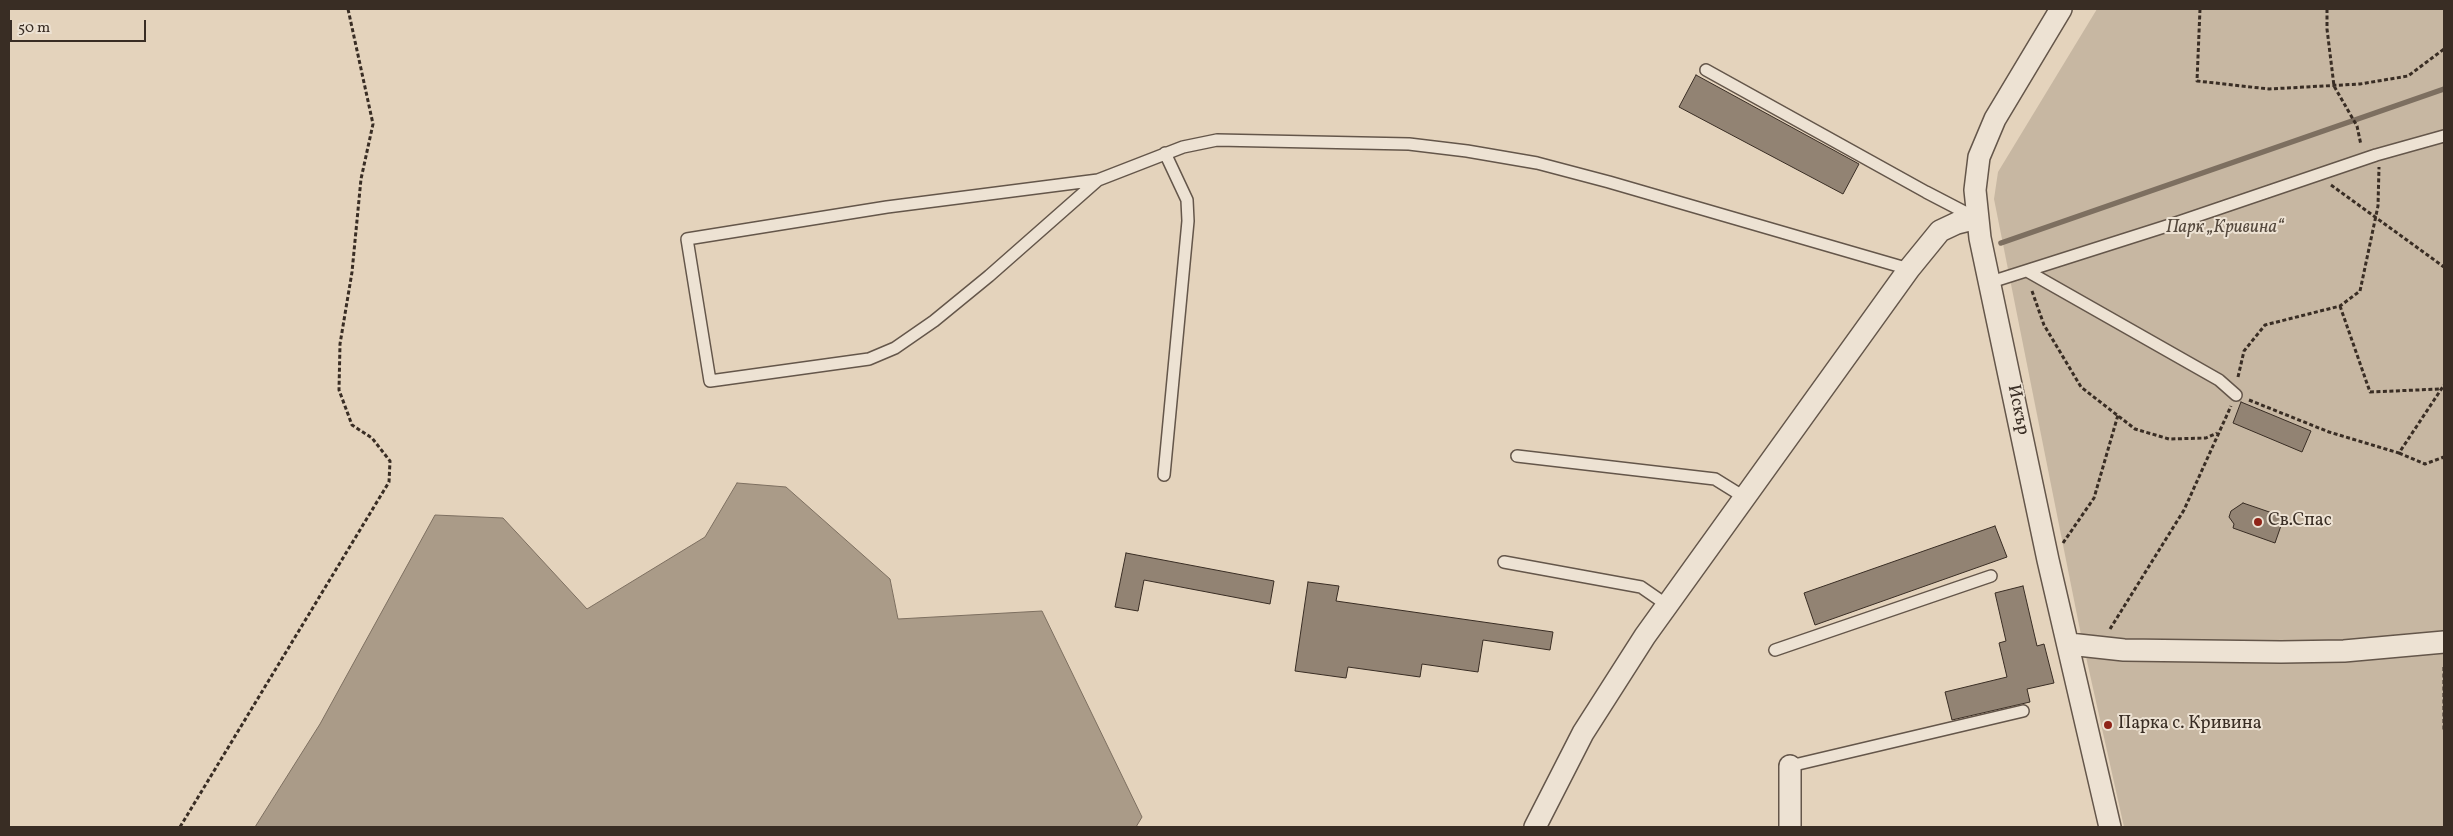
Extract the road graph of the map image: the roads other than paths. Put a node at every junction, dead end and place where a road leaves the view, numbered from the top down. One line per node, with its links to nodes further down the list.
1 (2062, 9): 6 (street, Искър)
2 (1706, 70): 6 (lane)
3 (2444, 136): 8 (lane)
4 (1165, 153): 5 (lane); 7 (lane); 12 (lane)
5 (1098, 180): 5 (lane)
6 (1977, 218): 7 (street); 9 (street, Искър)
7 (1909, 269): 13 (street)
8 (2027, 271): 9 (lane); 10 (lane)
9 (1991, 282): 18 (street, Искър)
10 (2236, 395)
11 (1517, 456): 13 (lane)
12 (1164, 475)
13 (1744, 497): 16 (street)
14 (1504, 562): 16 (lane)
15 (1991, 576): 19 (lane)
16 (1667, 606): 22 (street)
17 (2444, 642): 18 (street)
18 (2069, 644): 24 (street, Искър)
19 (1775, 650)
20 (2023, 711): 21 (lane)
21 (1790, 766): 23 (street)
22 (1535, 827)
23 (1790, 827)
24 (2110, 827)

